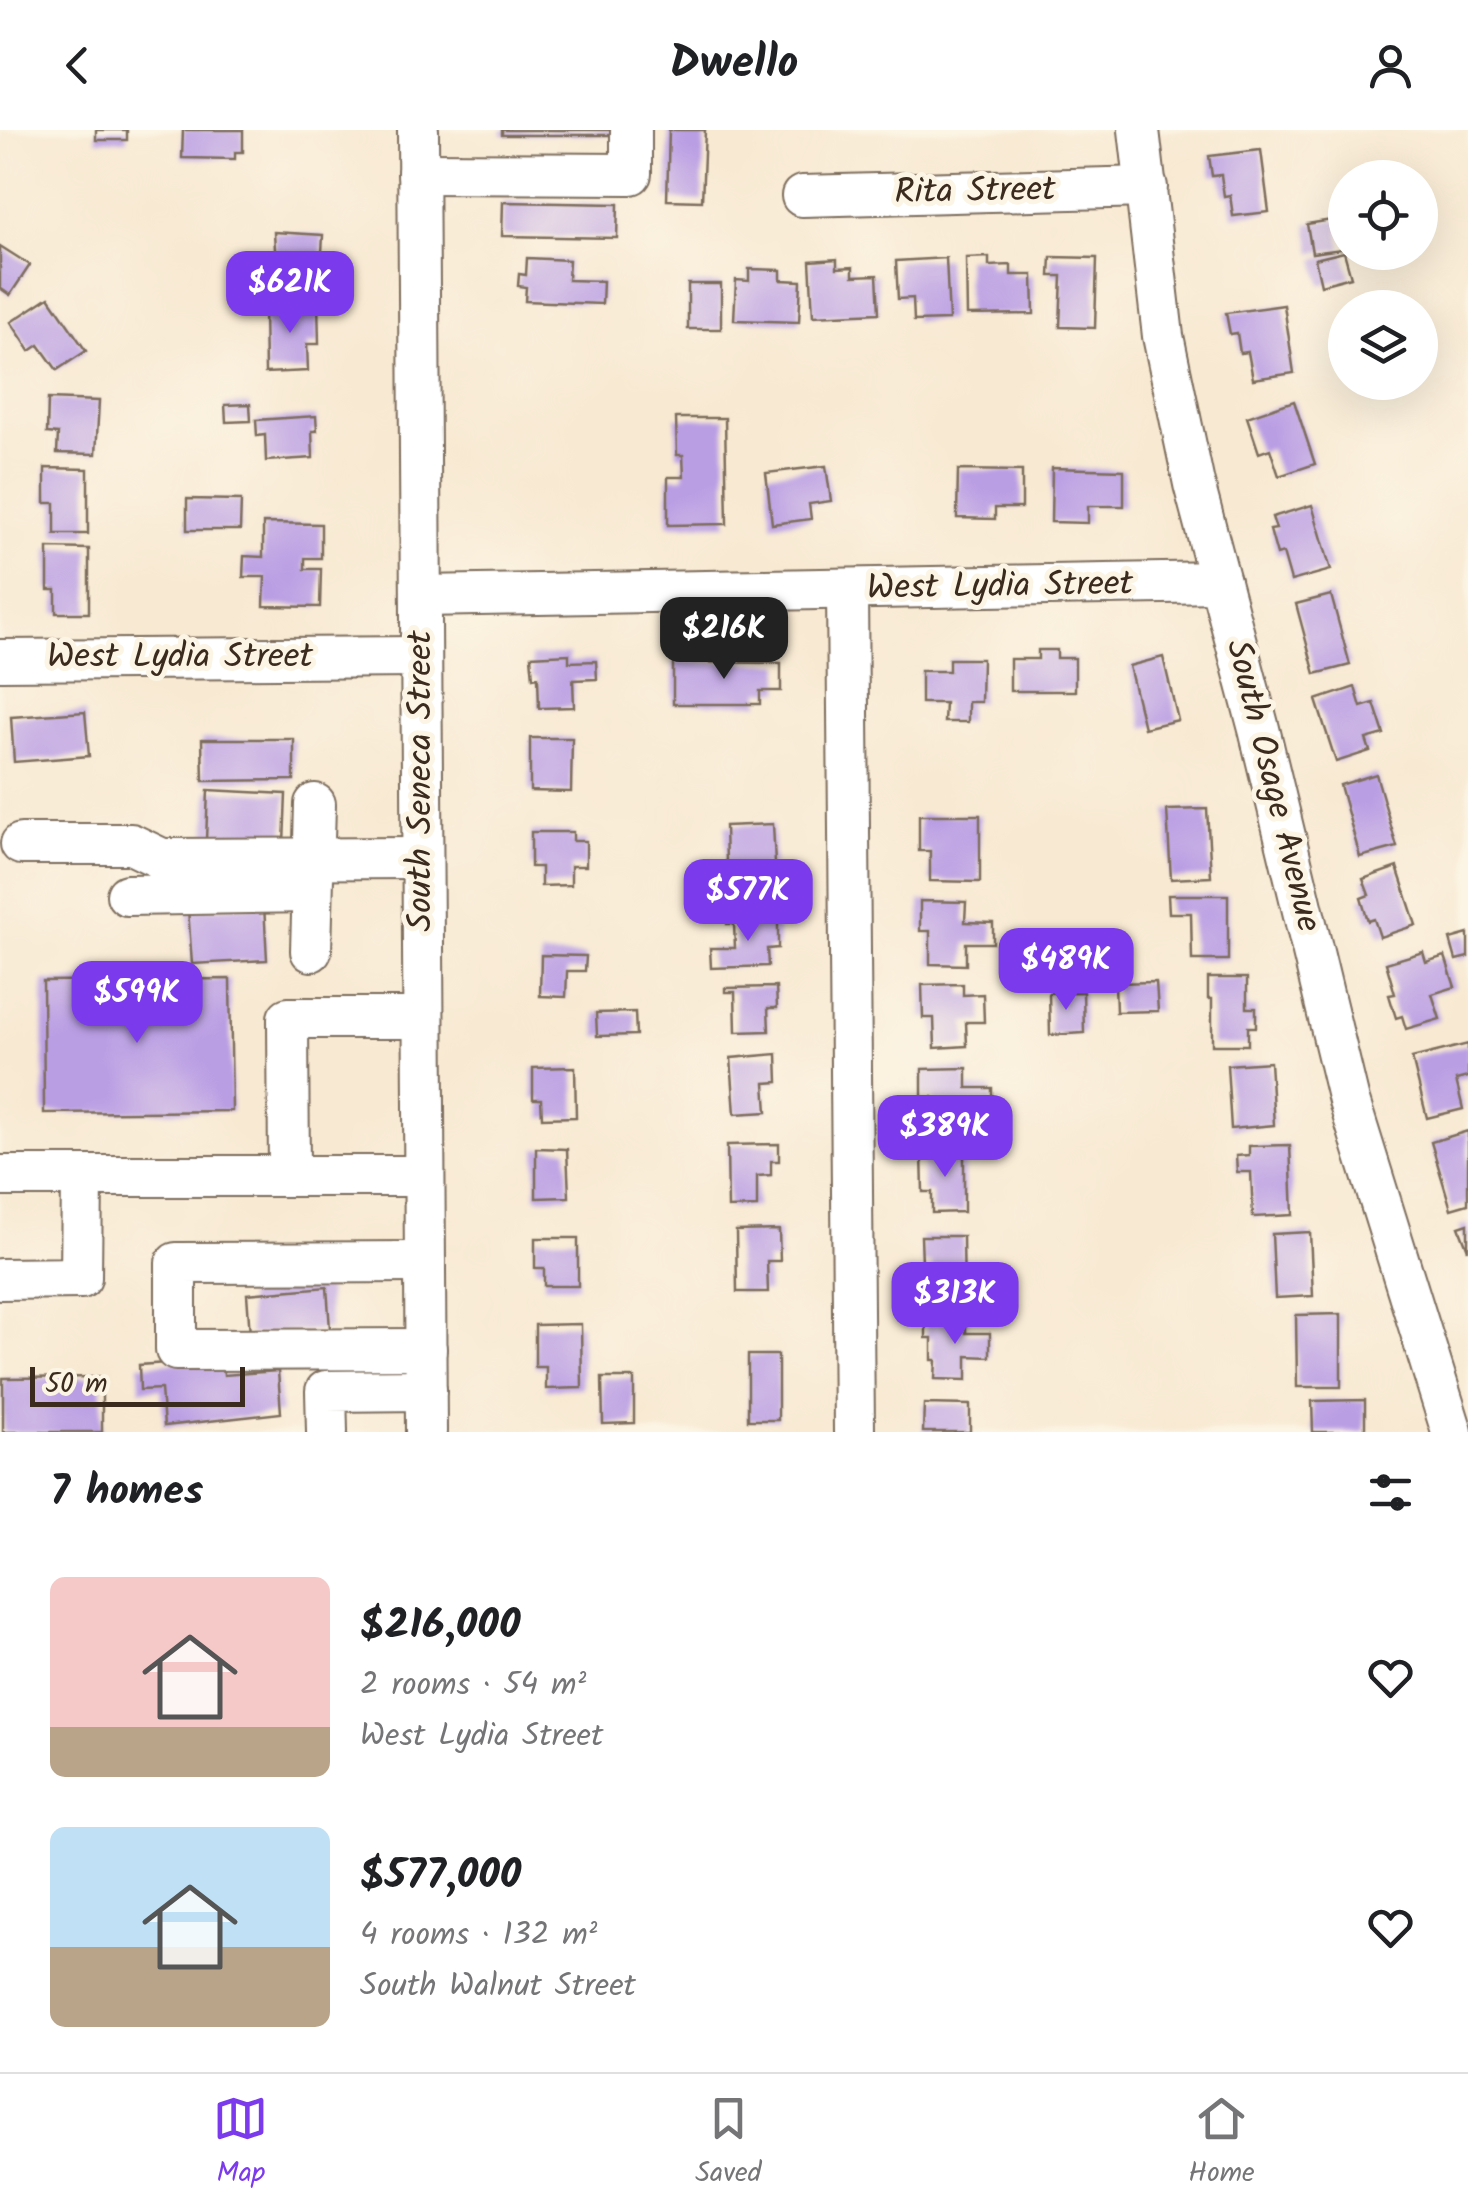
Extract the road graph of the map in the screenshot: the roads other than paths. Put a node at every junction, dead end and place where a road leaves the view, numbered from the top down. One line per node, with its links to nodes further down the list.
1 (418, 130): 4 (street, South Seneca Street)
2 (630, 130): 4 (street)
3 (1139, 130): 5 (street, South Osage Avenue)
4 (418, 173): 9 (street, South Seneca Street)
5 (1146, 187): 6 (street, Rita Street); 7 (street, South Osage Avenue)
6 (802, 196)
7 (1220, 582): 8 (street, West Lydia Street); 30 (street, South Osage Avenue)
8 (847, 590): 9 (street, West Lydia Street); 29 (street)
9 (420, 596): 10 (street, South Seneca Street)
10 (421, 656): 11 (street, West Lydia Street); 14 (street, South Seneca Street)
11 (0, 660)
12 (316, 804): 15 (street)
13 (21, 844): 15 (street)
14 (422, 858): 15 (street); 18 (street, South Seneca Street)
15 (312, 875): 16 (street); 17 (street)
16 (127, 895)
17 (311, 951)
18 (423, 1018): 21 (street); 22 (street, South Seneca Street)
19 (0, 1176): 20 (street)
20 (82, 1176): 21 (street); 24 (street)
21 (289, 1176): 22 (street)
22 (424, 1176): 23 (street, South Seneca Street)
23 (425, 1262): 25 (street, South Seneca Street); 25 (street)
24 (0, 1278)
25 (426, 1349): 26 (street, South Seneca Street)
26 (426, 1390): 27 (street); 28 (street, South Seneca Street)
27 (327, 1432)
28 (426, 1432)
29 (854, 1432)
30 (1452, 1432)

